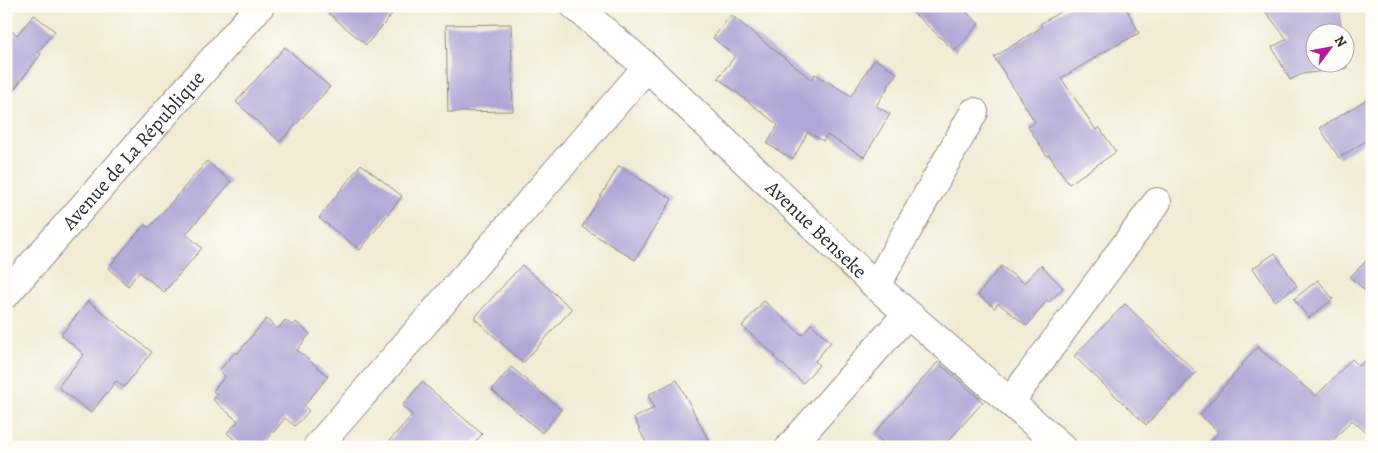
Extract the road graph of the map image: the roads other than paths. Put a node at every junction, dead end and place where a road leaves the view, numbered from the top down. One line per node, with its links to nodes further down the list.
1 (260, 6): 7 (street, Avenue de La République)
2 (575, 6): 3 (street, Avenue Benseke)
3 (647, 66): 6 (street, Avenue Benseke); 10 (street)
4 (974, 112): 6 (street)
5 (1157, 202): 9 (street)
6 (876, 286): 8 (street, Avenue Benseke)
7 (6, 294)
8 (907, 314): 9 (street, Avenue Benseke); 11 (street)
9 (1010, 402): 12 (street, Avenue Benseke)
10 (317, 447)
11 (790, 447)
12 (1062, 447)

